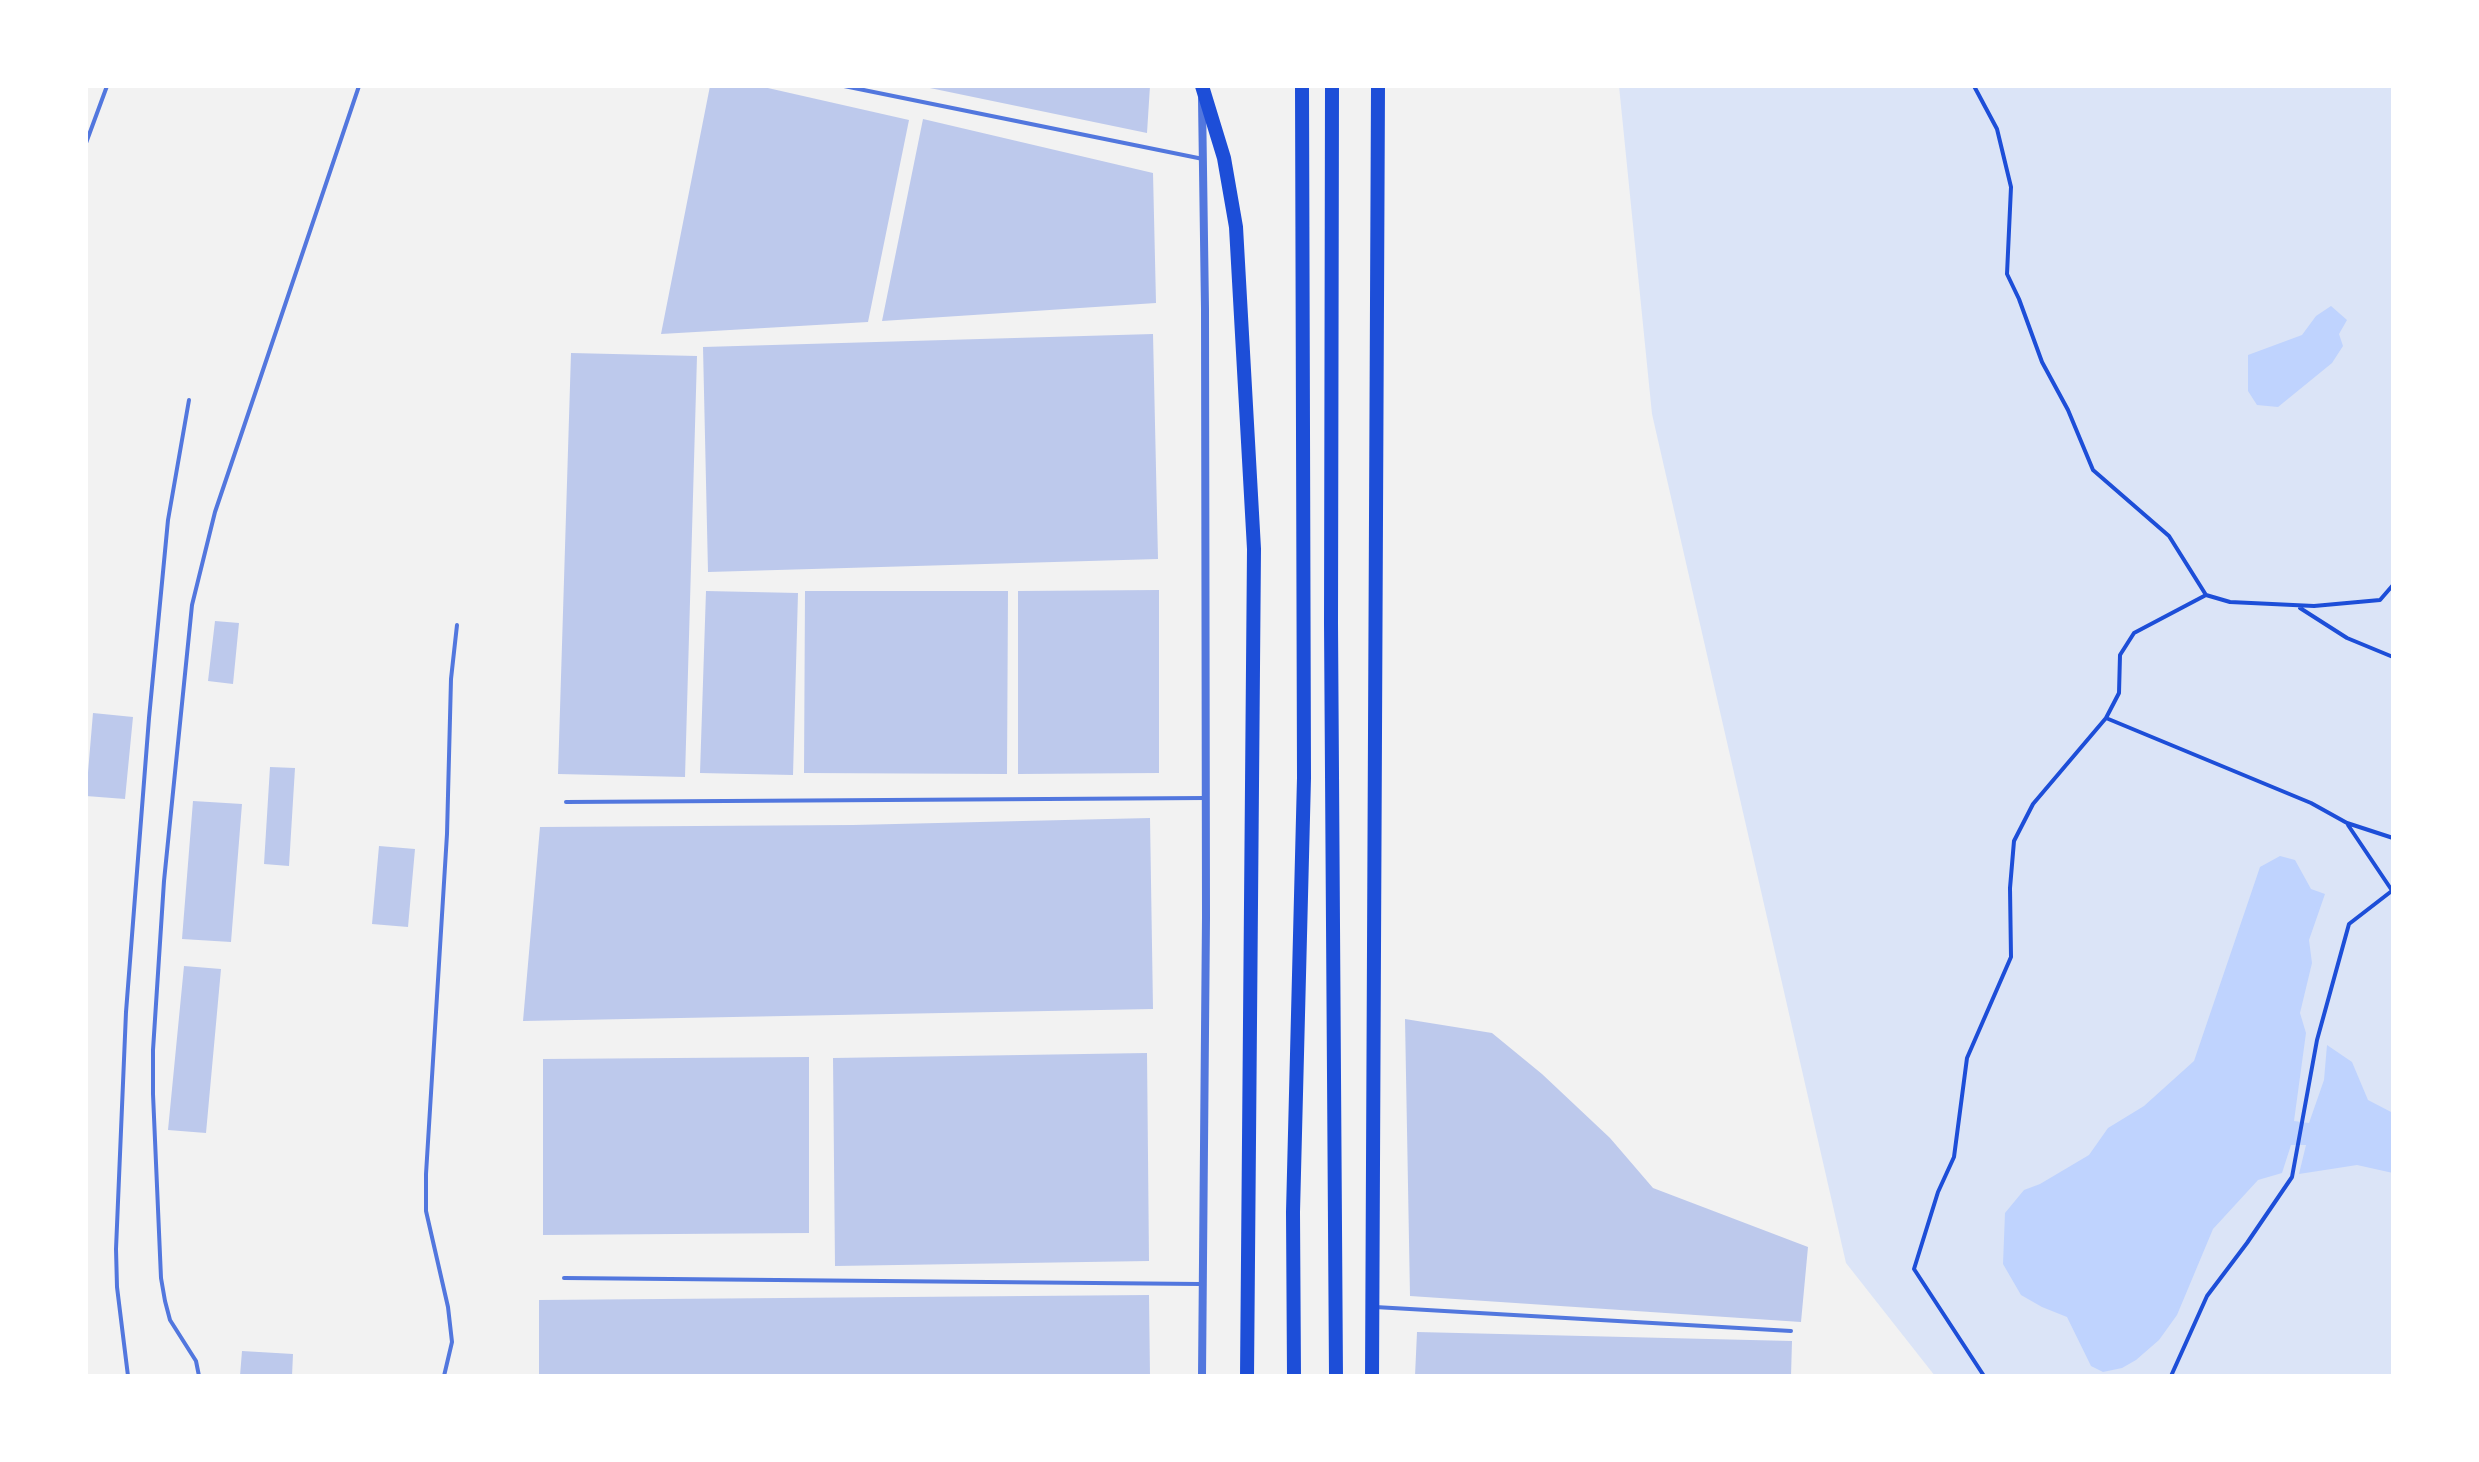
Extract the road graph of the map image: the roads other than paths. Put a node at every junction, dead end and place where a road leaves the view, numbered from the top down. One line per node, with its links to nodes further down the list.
1 (107, 86): 8 (lane)
2 (359, 86): 19 (lane)
3 (844, 86): 9 (lane)
4 (1202, 86): 9 (street); 22 (main road)
5 (1302, 86): 23 (main road)
6 (1332, 86): 24 (main road)
7 (1378, 86): 16 (main road)
8 (86, 143)
9 (1203, 159): 12 (street)
10 (189, 400): 18 (lane)
11 (457, 625): 20 (lane)
12 (1206, 798): 13 (lane); 15 (street)
13 (566, 802)
14 (564, 1278): 15 (lane)
15 (1203, 1284): 21 (street)
16 (1372, 1307): 17 (lane); 25 (main road)
17 (1791, 1331)
18 (128, 1376)
19 (199, 1376)
20 (444, 1376)
21 (1202, 1376)
22 (1247, 1376)
23 (1294, 1376)
24 (1336, 1376)
25 (1372, 1376)

